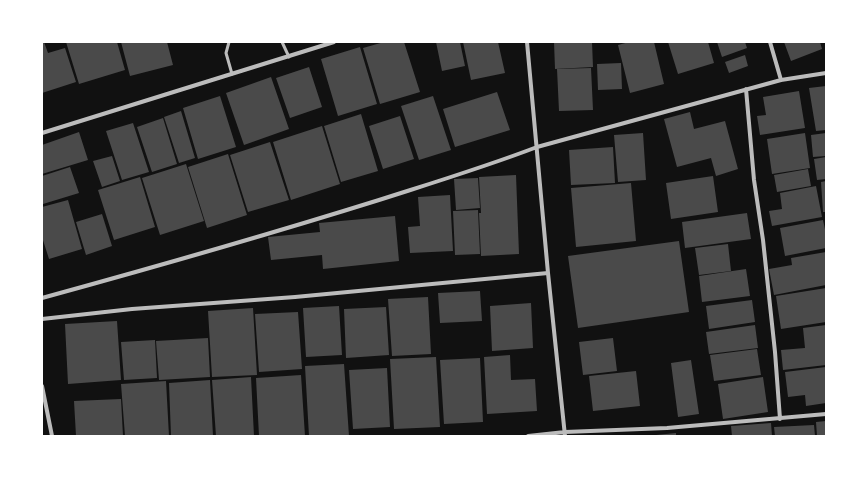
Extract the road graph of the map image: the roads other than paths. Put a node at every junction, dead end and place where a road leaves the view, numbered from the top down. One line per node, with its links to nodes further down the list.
1 (229, 42): 8 (lane)
2 (282, 42): 6 (lane)
3 (334, 42): 6 (street)
4 (527, 42): 12 (street)
5 (770, 42): 9 (street)
6 (289, 57): 8 (street)
7 (826, 73): 9 (street)
8 (232, 74): 11 (street)
9 (781, 80): 10 (street)
10 (746, 89): 12 (street); 18 (street)
11 (42, 133)
12 (537, 147): 13 (street); 14 (street)
13 (548, 273): 15 (street); 19 (street)
14 (42, 298)
15 (42, 319)
16 (42, 386): 20 (street)
17 (826, 414): 18 (street)
18 (780, 419): 19 (street)
19 (565, 434): 21 (street)
20 (52, 436)
21 (528, 436)

